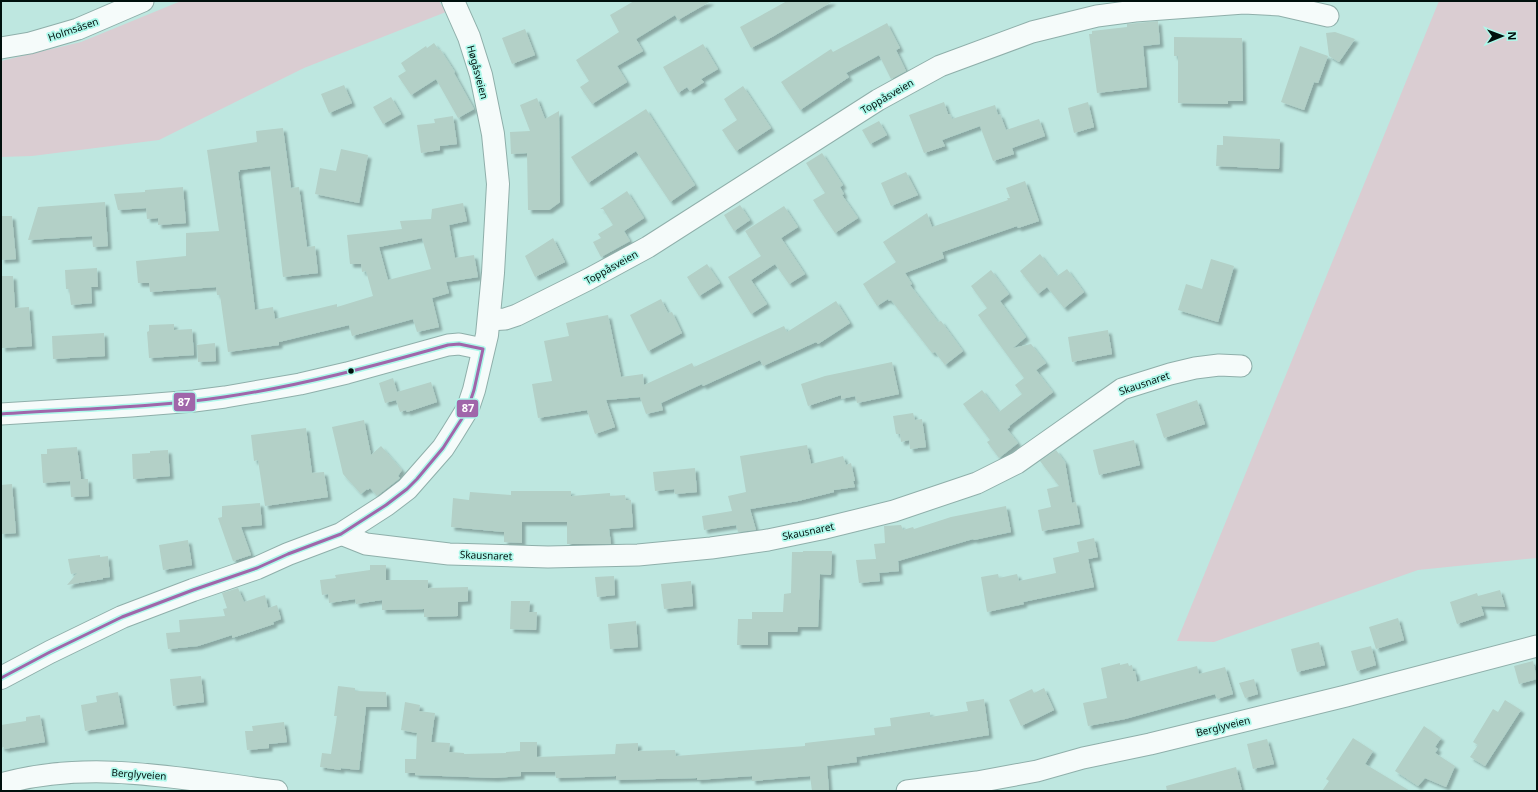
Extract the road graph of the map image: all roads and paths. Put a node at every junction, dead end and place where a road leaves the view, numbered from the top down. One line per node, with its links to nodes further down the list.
1 (143, 1): 4 (street, Holmsåsen)
2 (453, 1): 5 (street, Høgåsveien)
3 (1328, 16): 5 (street, Toppåsveien)
4 (1, 48)
5 (489, 320): 6 (street, Høgåsveien)
6 (483, 349): 8 (street); 9 (street, Høgåsveien)
7 (1241, 366): 9 (street, Skausnaret)
8 (1, 414)
9 (341, 534): 11 (street, Høgåsveien)
10 (1537, 646): 13 (street, Berglyveien)
11 (1, 678)
12 (1, 784): 14 (street, Berglyveien)
13 (950, 788): 15 (street, Berglyveien)
14 (277, 791)
15 (907, 791)

